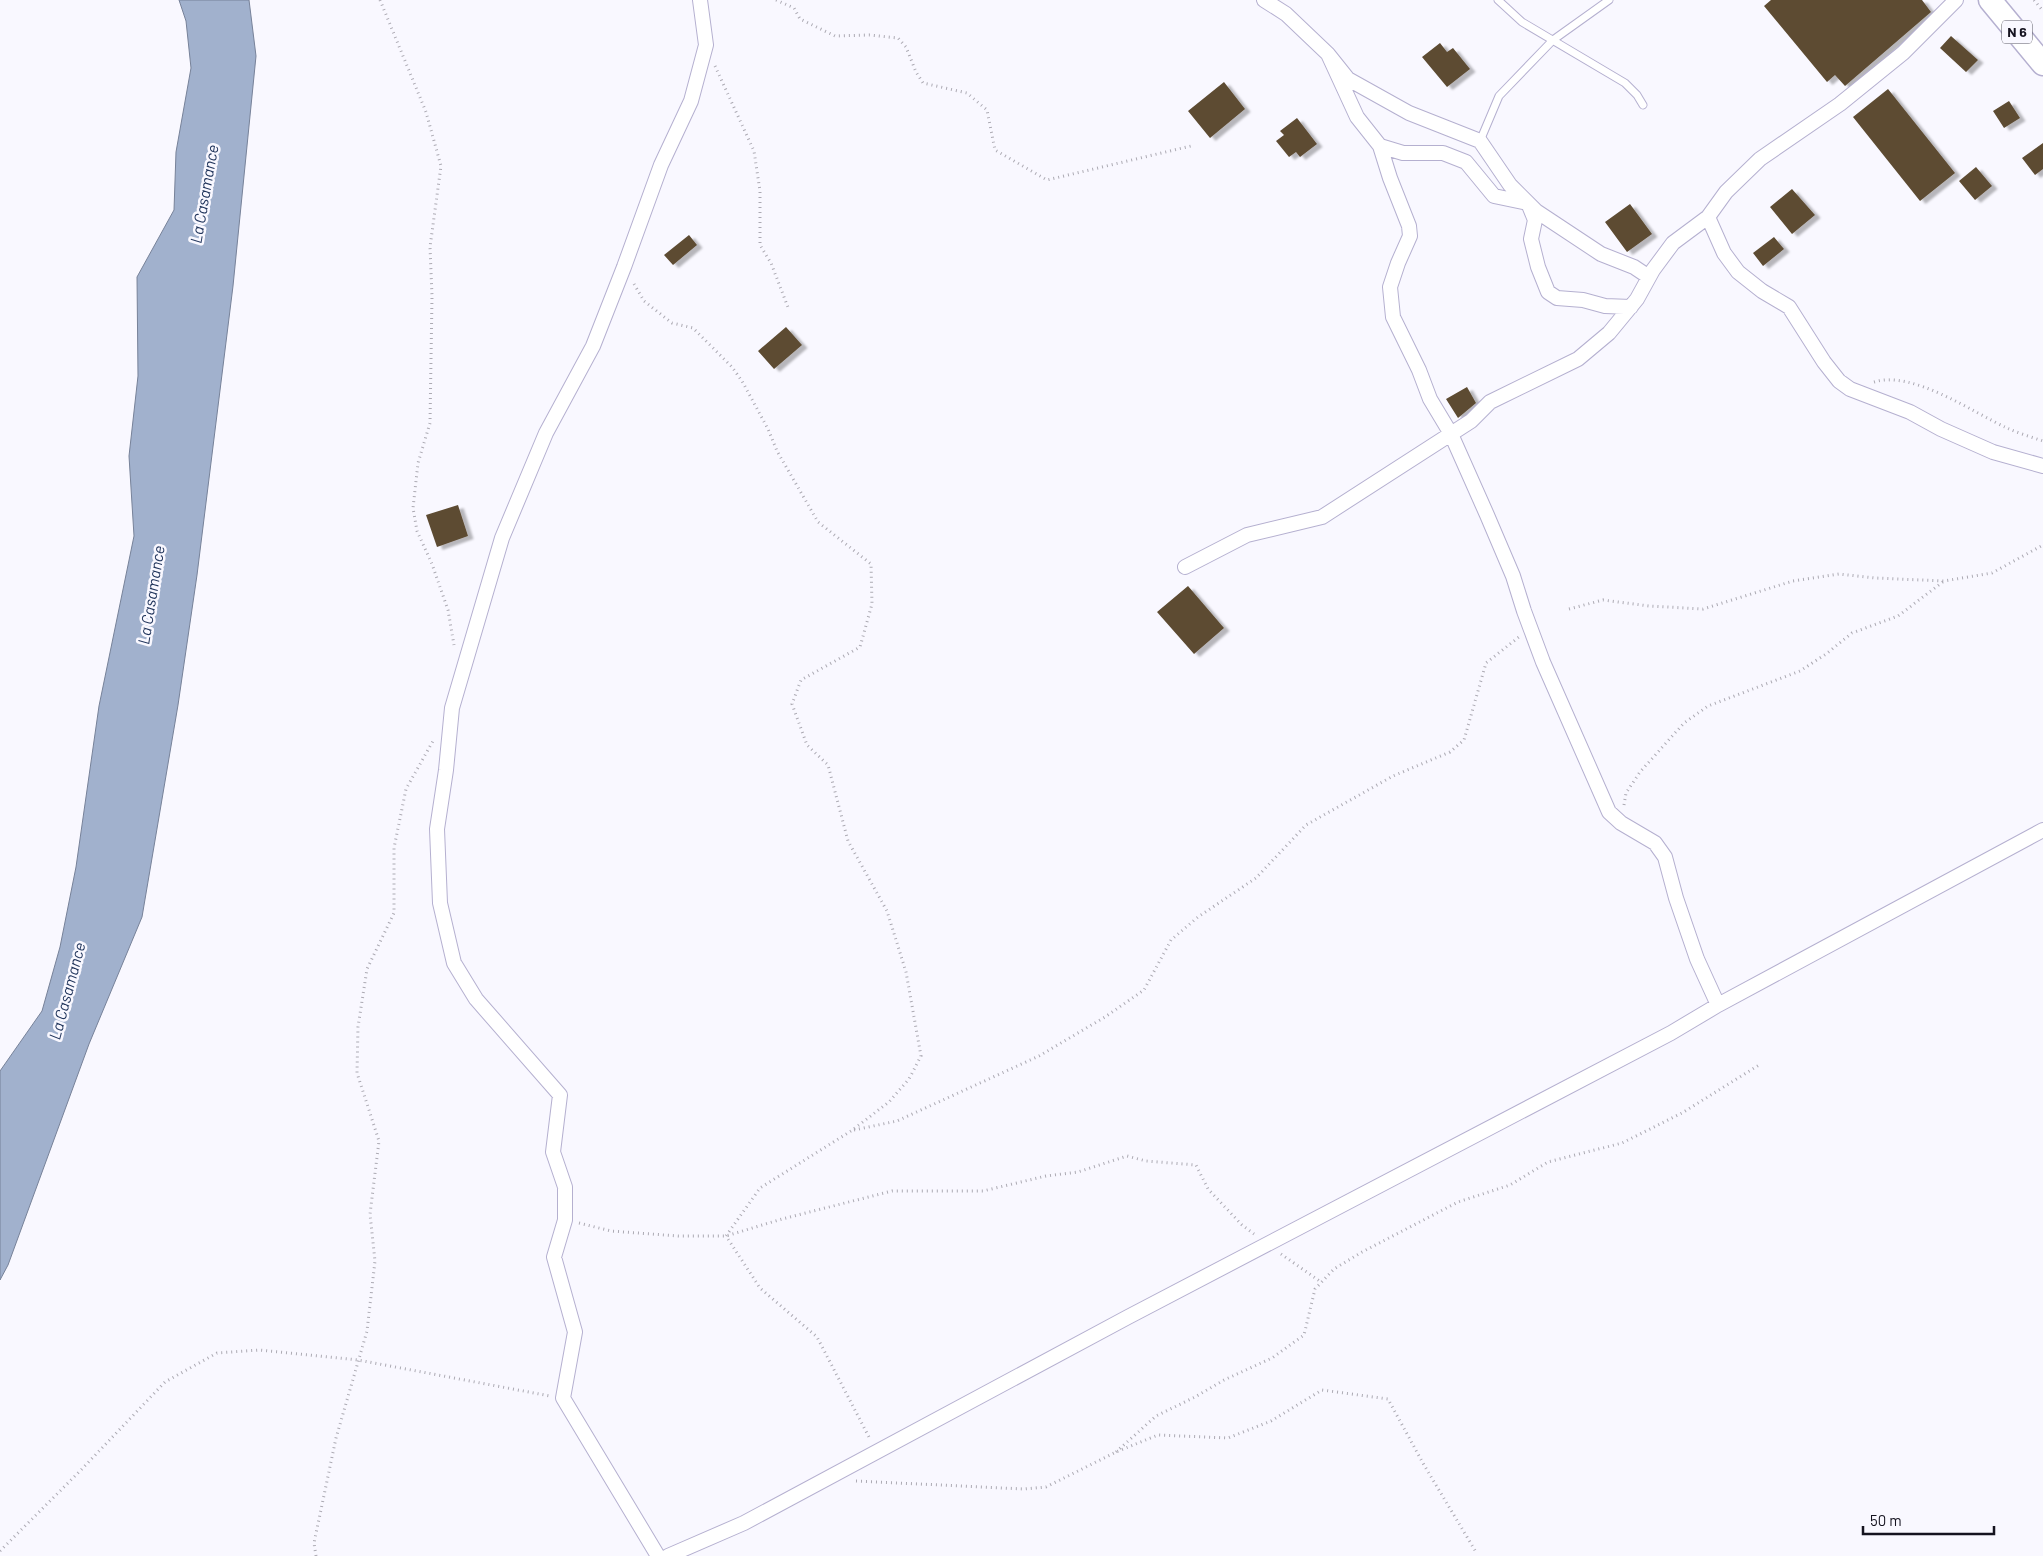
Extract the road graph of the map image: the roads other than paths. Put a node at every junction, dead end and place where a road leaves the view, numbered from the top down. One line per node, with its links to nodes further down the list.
1 (700, 0): 22 (street)
2 (1264, 0): 8 (street)
3 (1498, 0): 7 (lane)
4 (1609, 0): 7 (lane)
5 (1956, 0): 14 (street)
6 (1990, 0): 9 (main road, N 6)
7 (1553, 40): 10 (lane); 11 (lane)
8 (1328, 54): 11 (street); 12 (street)
9 (2043, 64)
10 (1643, 105)
11 (1480, 141): 13 (street)
12 (1380, 146): 13 (street); 17 (street)
13 (1528, 203): 15 (street); 16 (street)
14 (1708, 217): 15 (street); 18 (street)
15 (1649, 277): 16 (street)
16 (1630, 307): 17 (street)
17 (1451, 434): 19 (street); 21 (street)
18 (2043, 466)
19 (1185, 567)
20 (2043, 830): 21 (street)
21 (1718, 1005): 23 (street)
22 (658, 1556)
23 (668, 1556)

